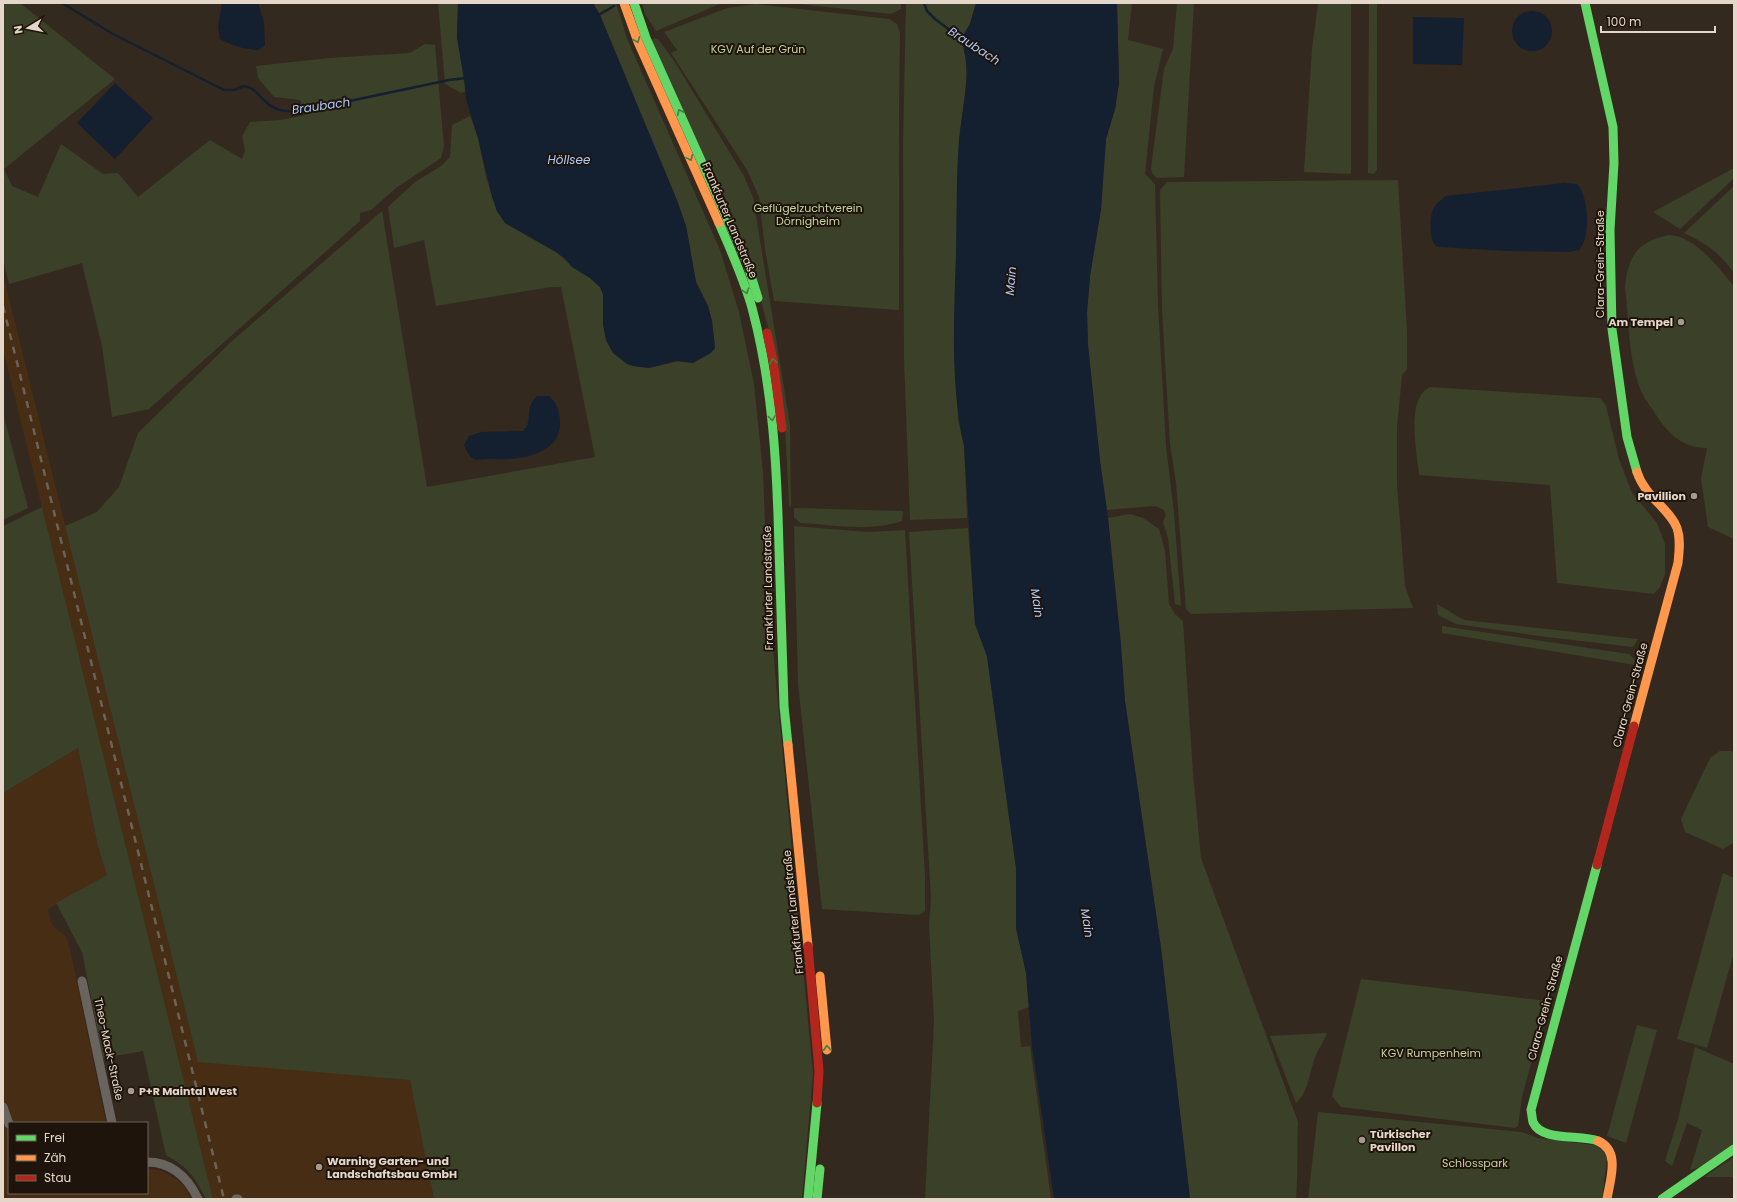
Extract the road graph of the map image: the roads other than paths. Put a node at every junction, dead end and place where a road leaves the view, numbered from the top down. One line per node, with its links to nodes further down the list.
1 (624, 3): 11 (main road, Frankfurter Landstraße, one-way to 11)
2 (634, 3): 12 (main road, Frankfurter Landstraße, one-way to 2)
3 (1585, 3): 13 (main road, Clara-Grein-Straße)
4 (82, 981): 7 (street, Theo-Mack-Straße)
5 (3, 1107): 6 (street)
6 (8, 1122)
7 (112, 1122)
8 (1734, 1149): 14 (main road)
9 (148, 1162): 10 (street)
10 (198, 1199)
11 (808, 1199)
12 (817, 1199)
13 (1607, 1199)
14 (1662, 1199)

